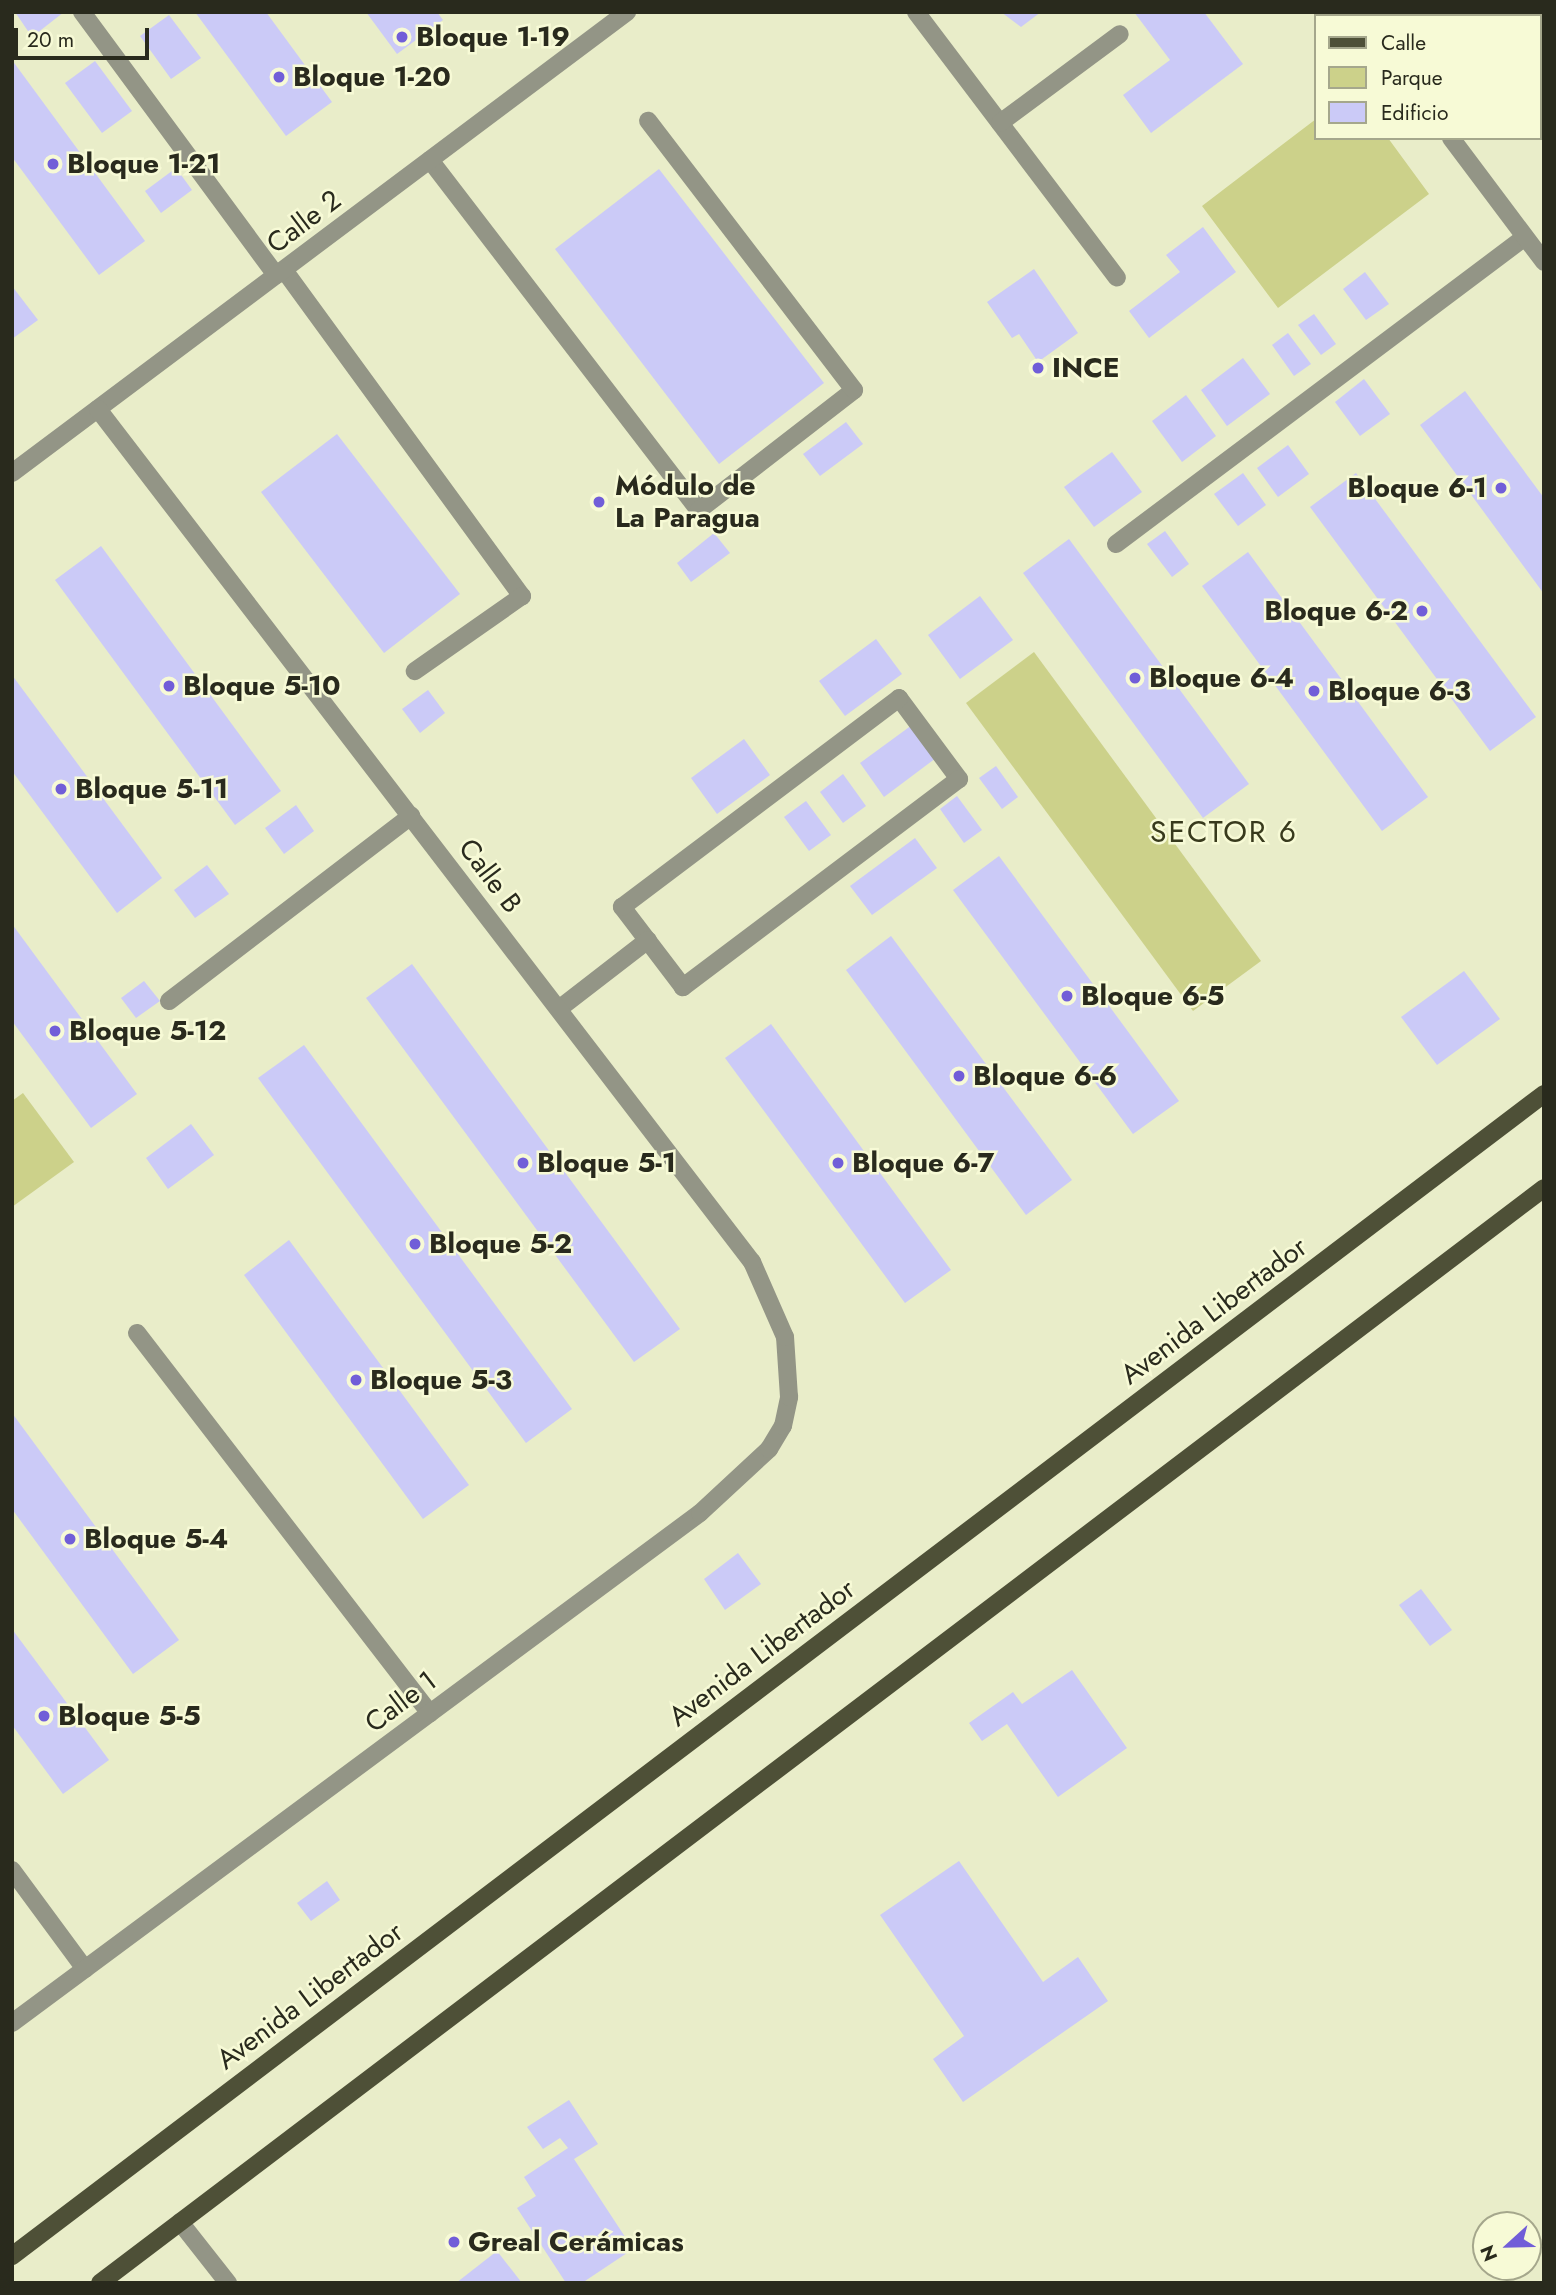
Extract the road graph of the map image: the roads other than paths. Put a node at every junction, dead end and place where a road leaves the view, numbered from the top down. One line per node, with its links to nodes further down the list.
1 (82, 12): 11 (street)
2 (627, 12): 8 (street, Calle 2)
3 (916, 12): 6 (street)
4 (1120, 34): 6 (street)
5 (648, 121): 8 (street)
6 (1000, 122): 12 (street)
7 (1452, 140): 9 (street)
8 (430, 160): 11 (street, Calle 2)
9 (1525, 237): 10 (street); 15 (street)
10 (1544, 262)
11 (280, 272): 13 (street, Calle 2); 16 (street)
12 (1117, 278)
13 (98, 409): 14 (street, Calle 2); 17 (street, Calle B)
14 (12, 473)
15 (1116, 544)
16 (415, 671)
17 (411, 816): 19 (street); 20 (street, Calle B)
18 (648, 940): 18 (street); 20 (street)
19 (169, 1001)
20 (560, 1008): 24 (street, Calle B)
21 (1544, 1094): 30 (main road, Avenida Libertador)
22 (1544, 1188): 29 (main road)
23 (137, 1333): 25 (street)
24 (789, 1397): 25 (street, Calle 1)
25 (430, 1713): 27 (street, Calle 1)
26 (12, 1870): 27 (street)
27 (85, 1969): 28 (street, Calle 1)
28 (12, 2023)
29 (180, 2221): 31 (main road); 32 (street)
30 (12, 2256)
31 (100, 2283)
32 (228, 2283)

